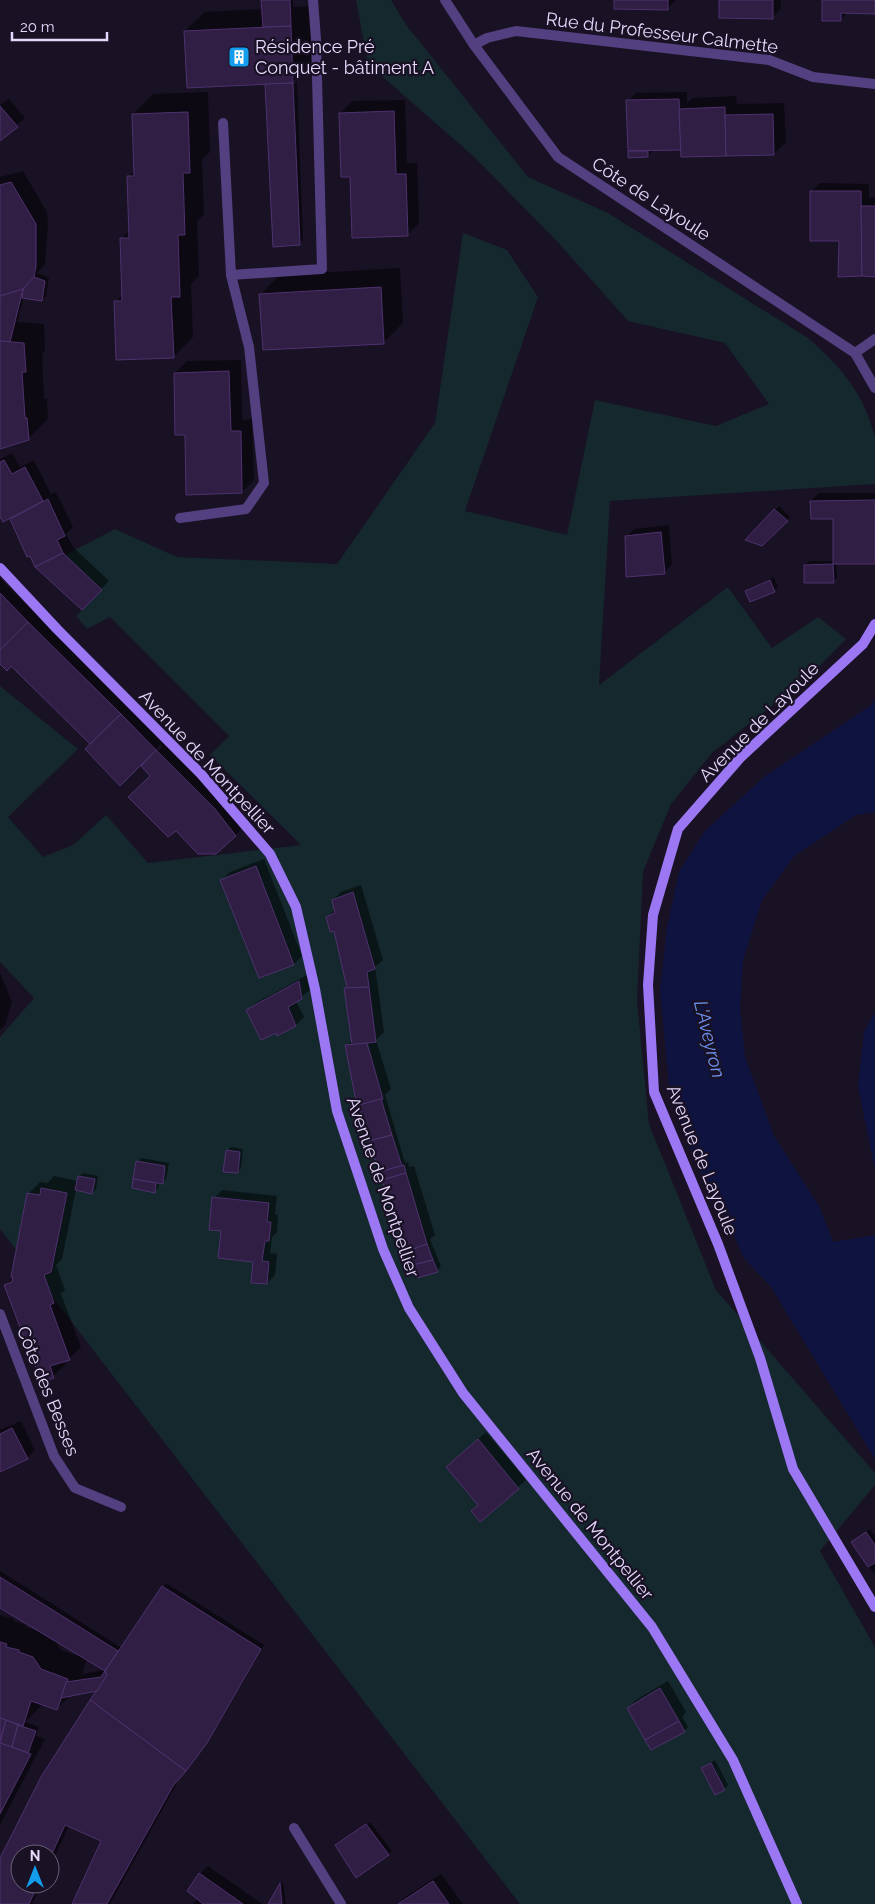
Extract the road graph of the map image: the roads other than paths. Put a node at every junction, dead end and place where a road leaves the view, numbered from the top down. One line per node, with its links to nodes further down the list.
1 (313, 0): 6 (street)
2 (445, 0): 3 (street, Côte de Layoule)
3 (474, 44): 4 (street, Rue du Professeur Calmette); 8 (street, Côte de Layoule)
4 (875, 84)
5 (222, 123): 6 (street)
6 (230, 274): 10 (street)
7 (875, 339): 8 (street)
8 (855, 353): 9 (street, Côte de Layoule)
9 (875, 388)
10 (180, 518)
11 (0, 568): 18 (main road, Avenue de Montpellier)
12 (875, 624): 15 (main road, Avenue de Layoule)
13 (0, 1314): 14 (street, Côte des Besses)
14 (121, 1507)
15 (875, 1607)
16 (294, 1828): 17 (street)
17 (342, 1904)
18 (797, 1904)

